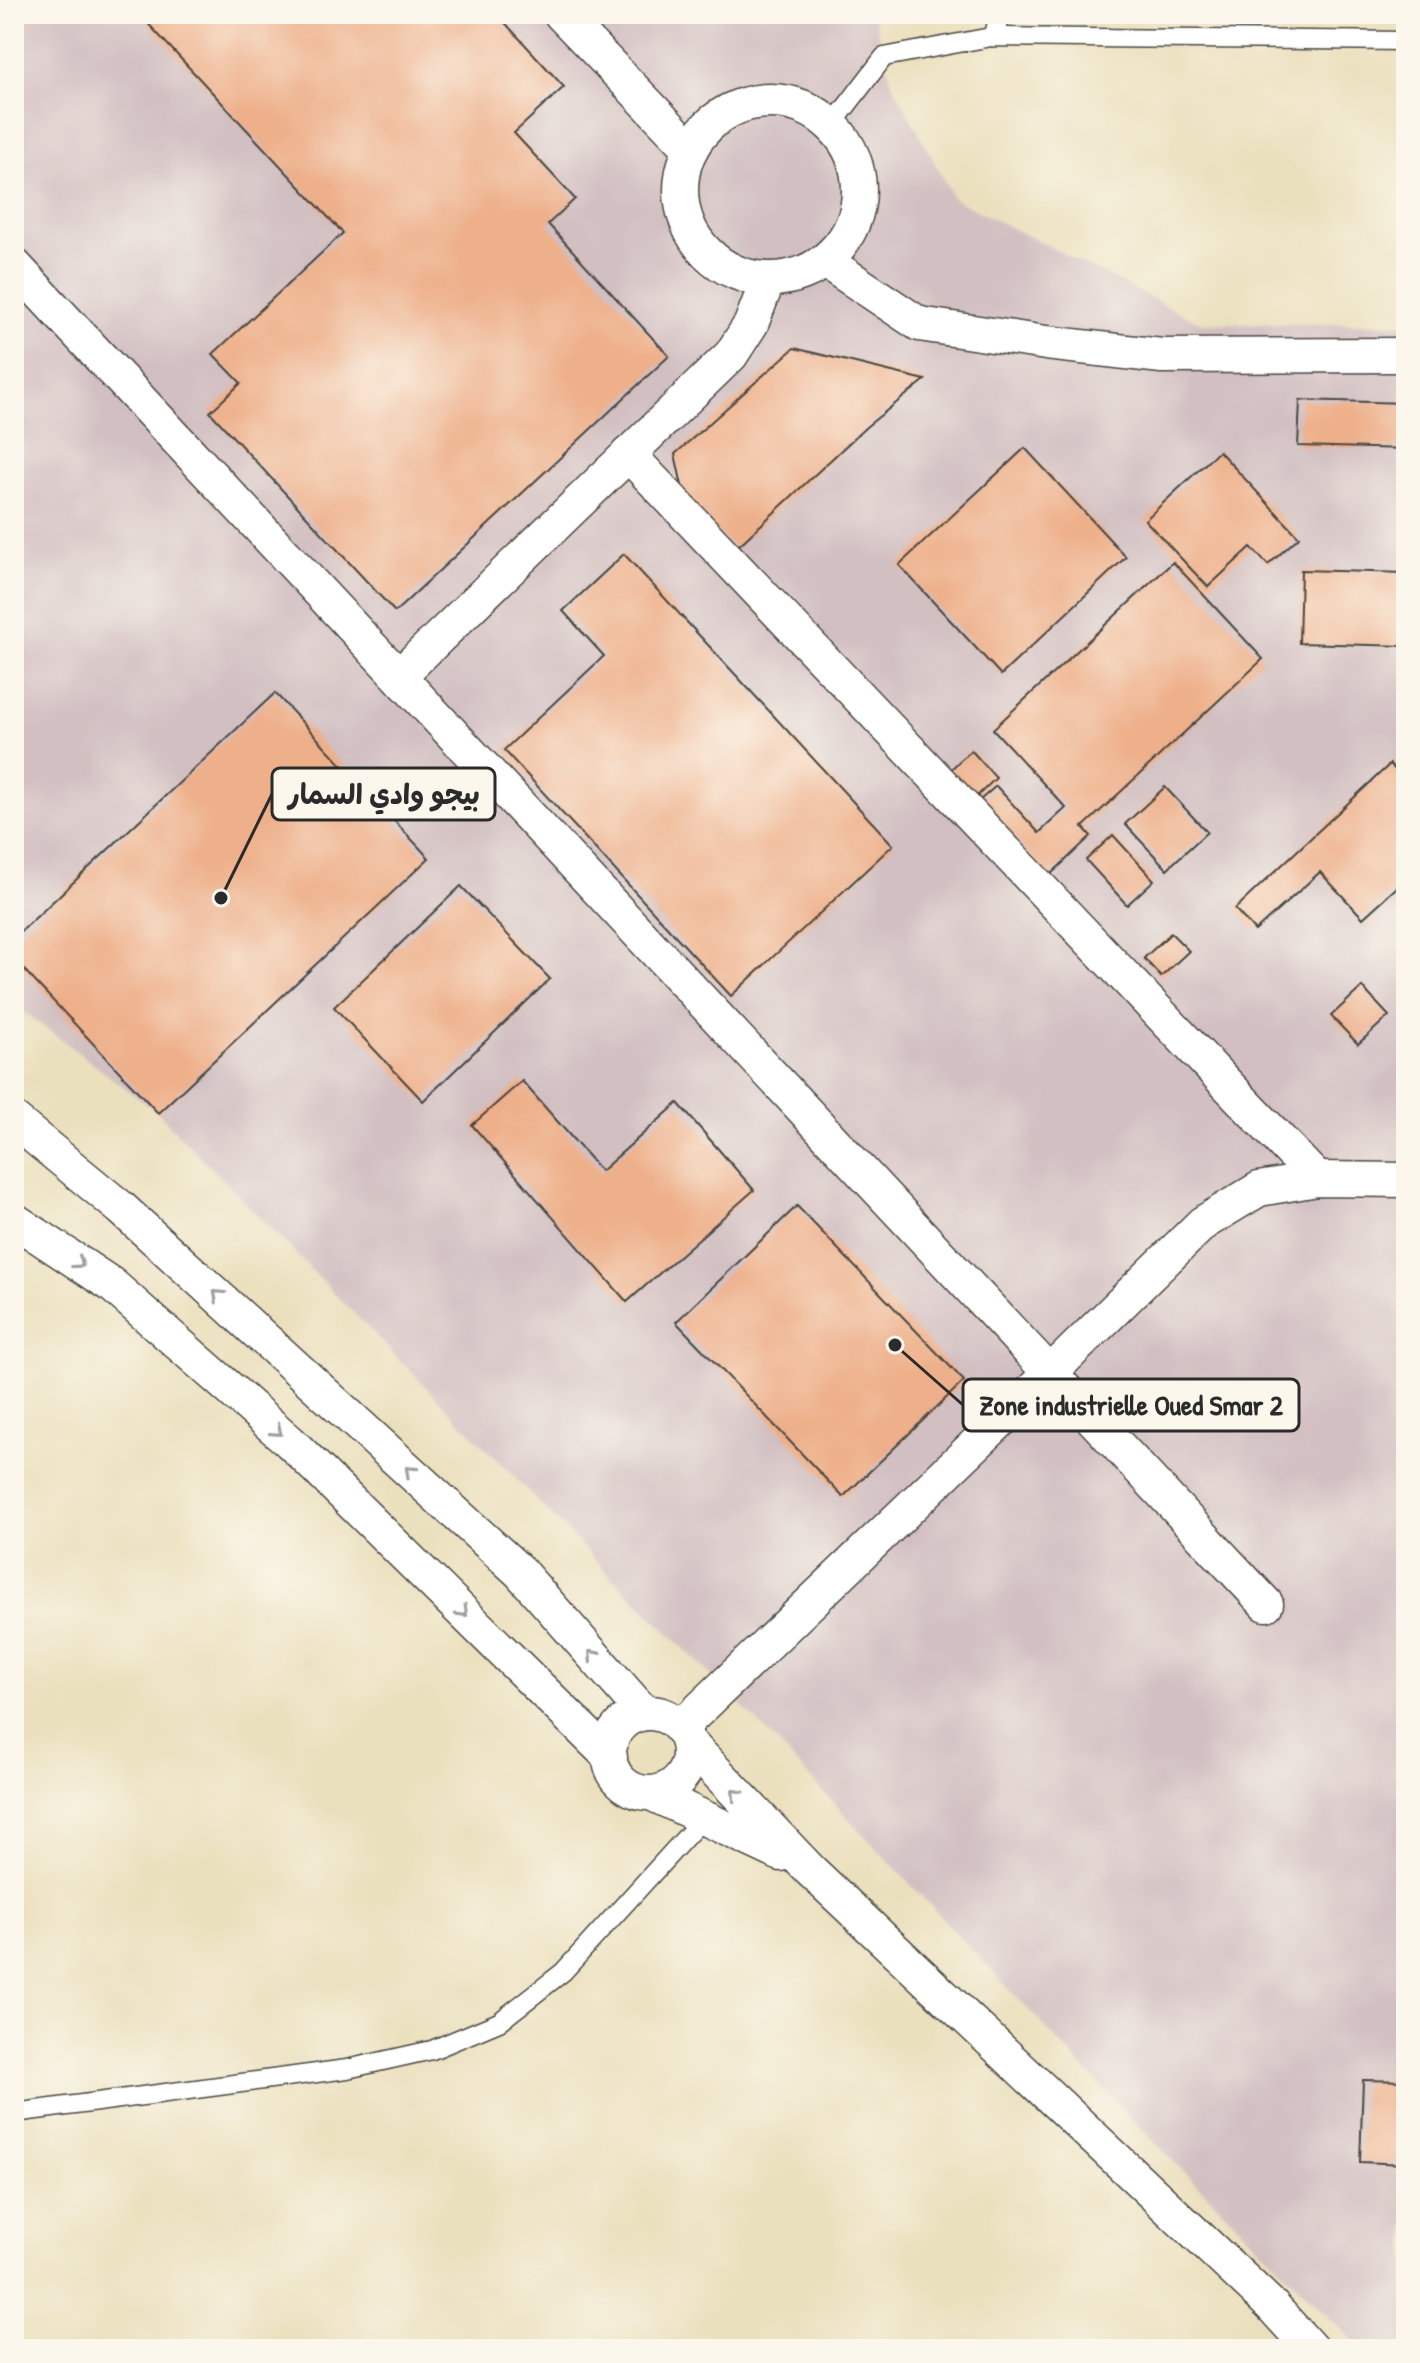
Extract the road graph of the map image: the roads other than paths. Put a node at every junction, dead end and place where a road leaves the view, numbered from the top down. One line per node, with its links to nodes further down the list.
1 (561, 14): 6 (street)
2 (1003, 14): 3 (lane)
3 (991, 37): 4 (lane); 5 (lane)
4 (1406, 41)
5 (832, 125): 6 (street); 7 (street)
6 (691, 149): 9 (street)
7 (825, 261): 9 (street); 10 (street)
8 (14, 265): 12 (street)
9 (768, 280): 11 (street)
10 (1406, 355)
11 (628, 454): 12 (street); 14 (street)
12 (399, 676): 17 (street)
13 (14, 1120): 19 (street, one-way to 13)
14 (1317, 1179): 15 (street); 17 (street)
15 (1406, 1180)
16 (14, 1220): 21 (street, one-way to 21)
17 (1050, 1373): 18 (street); 20 (street)
18 (1266, 1604)
19 (644, 1713): 20 (street); 21 (street)
20 (684, 1735): 22 (street); 24 (street, one-way to 20)
21 (610, 1757): 22 (street)
22 (653, 1794): 23 (street)
23 (705, 1816): 24 (street); 25 (lane)
24 (810, 1870): 26 (street)
25 (14, 2113)
26 (1311, 2349)

